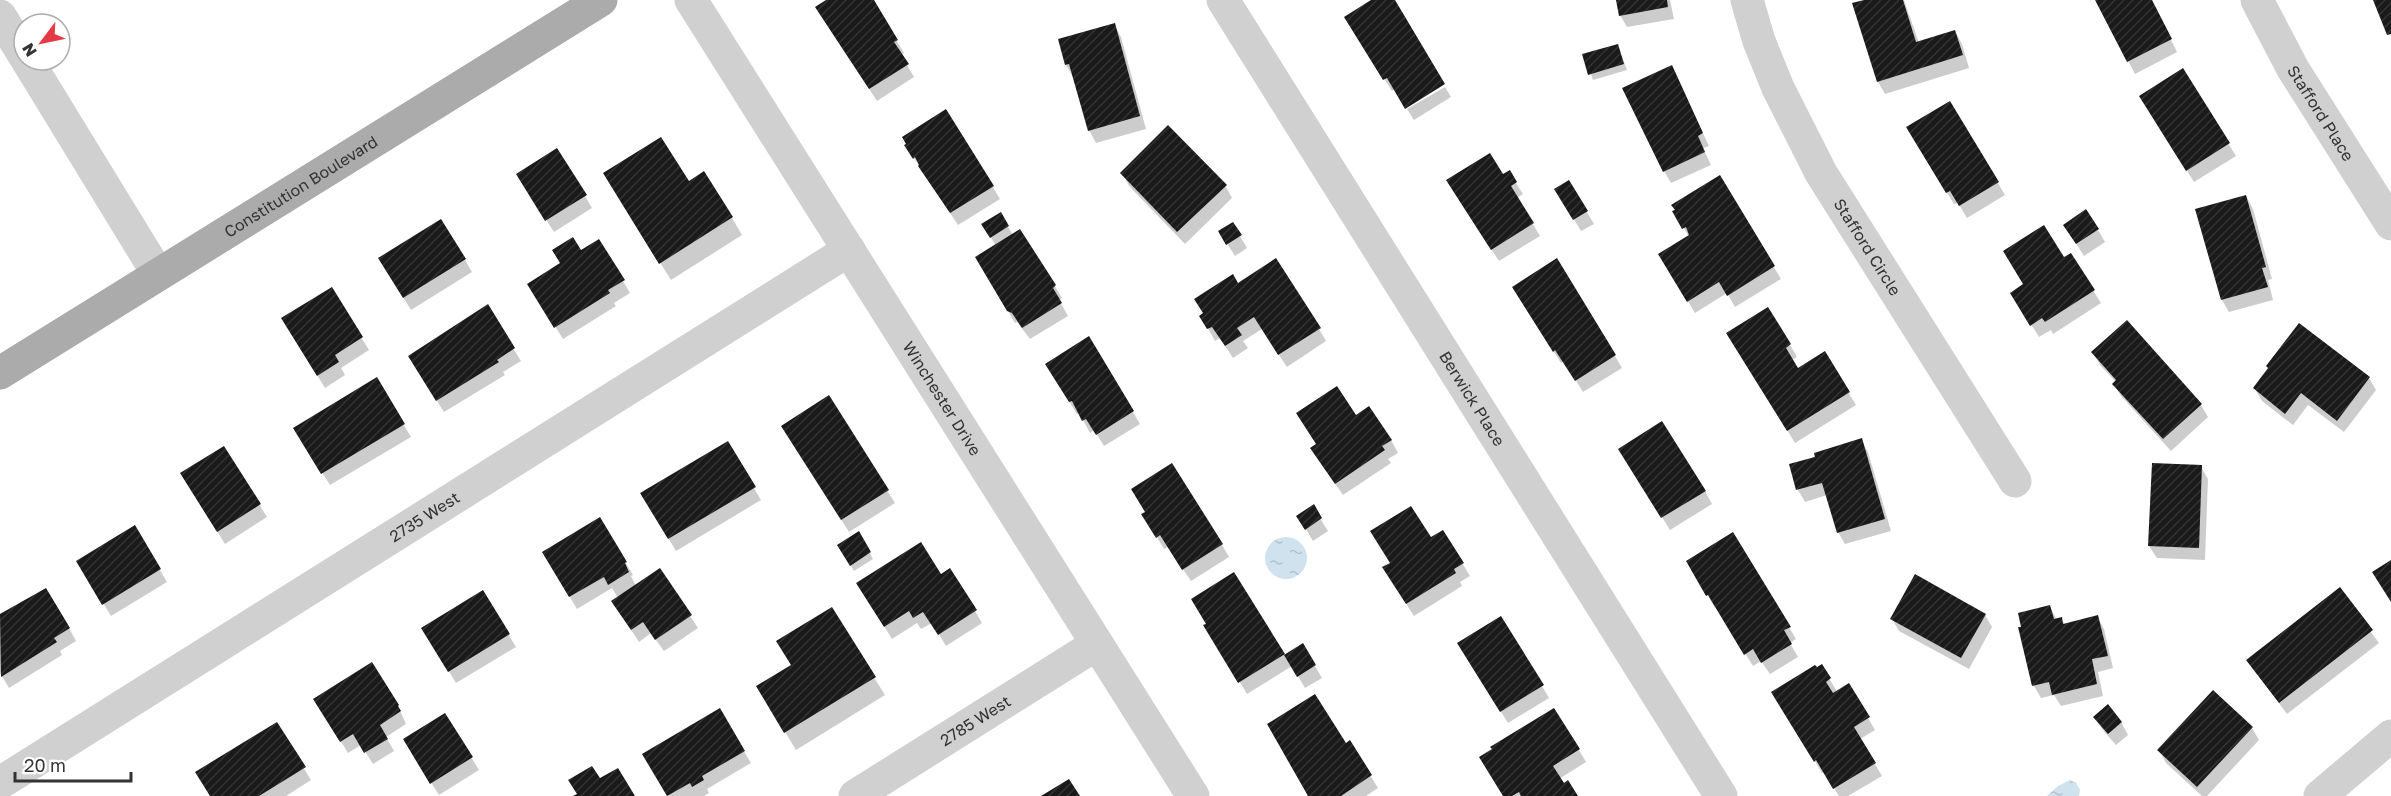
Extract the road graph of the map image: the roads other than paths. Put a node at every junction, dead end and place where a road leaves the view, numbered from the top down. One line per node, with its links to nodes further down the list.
1 (601, 0): 11 (main road, Constitution Boulevard)
2 (691, 0): 10 (street, Winchester Drive)
3 (1223, 0): 19 (street, Berwick Place)
4 (1748, 0): 13 (street, Stafford Circle)
5 (2257, 0): 9 (street, Stafford Place)
6 (0, 16): 7 (street)
7 (12, 36)
8 (34, 72): 11 (street)
9 (2391, 224)
10 (849, 250): 14 (street, Winchester Drive); 16 (street, 2735 West)
11 (158, 274): 12 (main road, Constitution Boulevard)
12 (0, 373)
13 (2015, 481)
14 (1097, 644): 17 (street, 2785 West); 18 (street, Winchester Drive)
15 (2391, 736): 20 (street)
16 (0, 783)
17 (855, 796)
18 (1193, 796)
19 (1721, 796)
20 (2320, 796)

